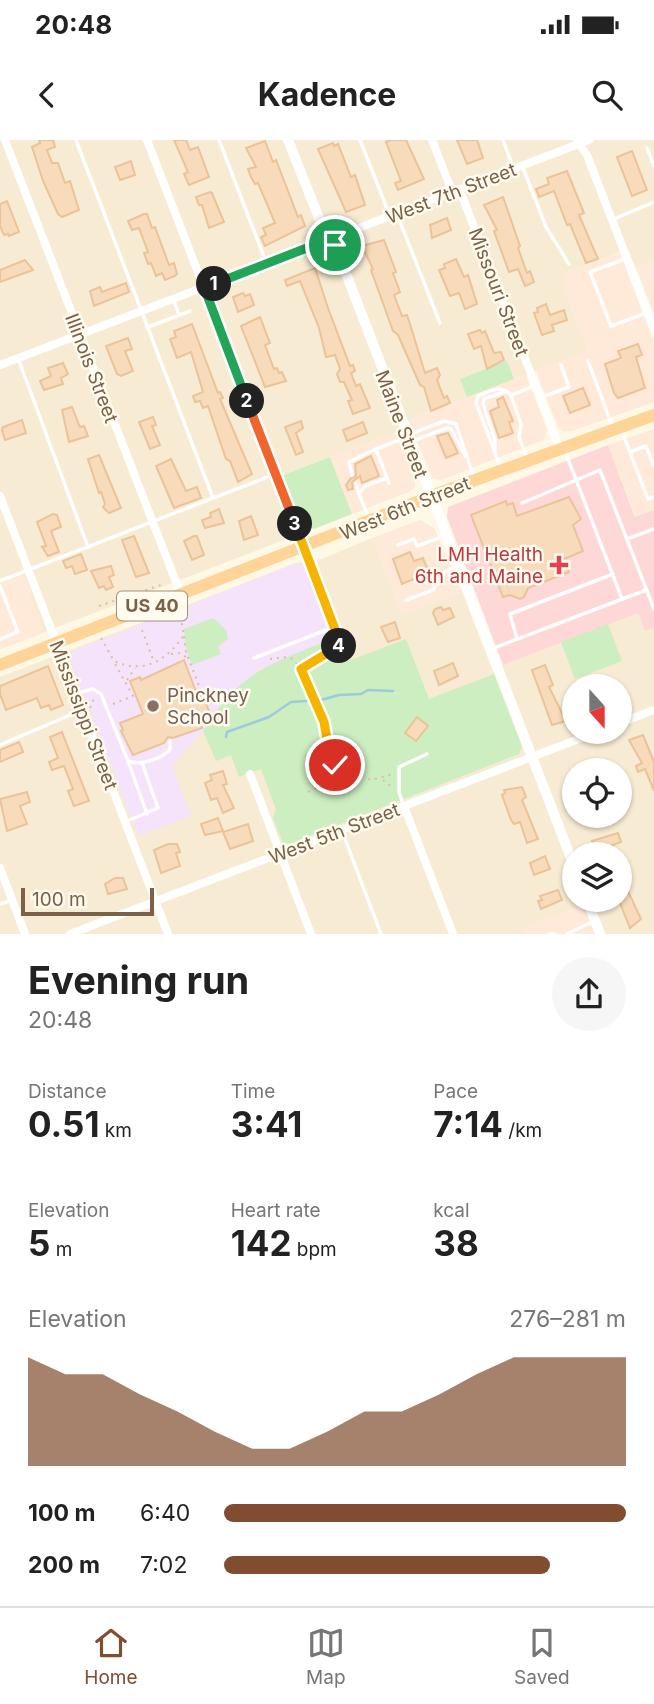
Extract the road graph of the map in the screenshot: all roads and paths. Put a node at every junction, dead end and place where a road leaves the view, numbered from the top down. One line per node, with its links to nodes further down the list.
1 (5, 140): 31 (street, Illinois Street)
2 (76, 140): 24 (lane)
3 (147, 140): 22 (street)
4 (219, 140): 20 (lane)
5 (288, 140): 18 (street, Maine Street)
6 (360, 140): 16 (lane)
7 (432, 140): 14 (street, Missouri Street)
8 (503, 140): 13 (lane)
9 (589, 140): 10 (street, West 7th Street)
10 (578, 142): 13 (street, West 7th Street); 17 (street)
11 (647, 148): 12 (lane)
12 (654, 166)
13 (518, 167): 14 (street, West 7th Street); 21 (lane)
14 (457, 191): 16 (street, West 7th Street); 36 (street, Missouri Street)
15 (654, 202): 17 (lane)
16 (393, 215): 18 (street, West 7th Street); 28 (lane)
17 (612, 220): 19 (street)
18 (330, 239): 20 (street, West 7th Street); 41 (street, Maine Street)
19 (626, 258): 26 (street); 26 (lane)
20 (266, 263): 22 (street, West 7th Street)
21 (569, 264)
22 (204, 287): 23 (street, West 7th Street); 51 (street)
23 (173, 299): 24 (street, West 7th Street); 27 (lane)
24 (142, 311): 29 (lane); 31 (street, West 7th Street)
25 (190, 311): 27 (lane)
26 (647, 312): 30 (street)
27 (179, 315): 29 (lane)
28 (440, 323)
29 (148, 327): 60 (lane)
30 (654, 330)
31 (80, 334): 32 (street, West 7th Street); 63 (street, Illinois Street)
32 (18, 358): 34 (street, West 7th Street); 68 (lane)
33 (588, 361): 40 (lane)
34 (0, 365)
35 (561, 365): 38 (lane)
36 (536, 386): 37 (lane); 38 (street, Missouri Street)
37 (511, 395): 48 (lane); 50 (lane)
38 (540, 398): 44 (street, Missouri Street)
39 (654, 415): 40 (highway, West 6th Street / US 40)
40 (617, 428): 44 (highway, West 6th Street / US 40); 46 (lane)
41 (408, 438): 45 (lane); 47 (lane); 47 (lane); 59 (street, Maine Street)
42 (654, 443): 43 (lane)
43 (646, 446): 46 (lane); 49 (lane)
44 (562, 448): 48 (highway, West 6th Street / US 40); 54 (lane)
45 (376, 449): 52 (lane); 56 (lane)
46 (630, 452): 58 (lane)
47 (465, 456): 53 (lane)
48 (528, 461): 50 (highway, West 6th Street / US 40)
49 (654, 466)
50 (502, 470): 53 (highway, West 6th Street / US 40)
51 (276, 474): 60 (lane); 69 (street)
52 (352, 475)
53 (474, 480): 59 (highway, West 6th Street / US 40)
54 (577, 481): 61 (lane); 66 (lane); 72 (lane)
55 (356, 484): 56 (lane)
56 (359, 494): 62 (lane)
57 (0, 496): 71 (street, Mississippi Street)
58 (654, 496)
59 (430, 497): 62 (highway, West 6th Street / US 40); 65 (street, Maine Street)
60 (214, 498): 63 (lane)
61 (523, 503)
62 (370, 521): 69 (highway, West 6th Street / US 40)
63 (152, 522): 68 (lane); 76 (street, Illinois Street)
64 (654, 529): 66 (lane)
65 (446, 535): 67 (lane); 70 (street, Maine Street)
66 (627, 539): 75 (lane)
67 (398, 545)
68 (88, 547): 71 (lane)
69 (304, 548): 76 (highway, West 6th Street / US 40); 82 (street)
70 (458, 565): 78 (lane); 90 (street, Maine Street)
71 (28, 570): 74 (lane); 88 (street, Mississippi Street)
72 (612, 574): 77 (lane); 87 (lane)
73 (163, 581): 79 (path)
74 (0, 583): 86 (lane)
75 (646, 590): 77 (lane); 80 (lane)
76 (181, 595): 88 (highway, West 6th Street / US 40)
77 (622, 599): 87 (lane)
78 (406, 600)
79 (99, 606)
80 (654, 608)
81 (180, 614): 84 (path)
82 (334, 627): 89 (street); 92 (lane)
83 (142, 630): 96 (path)
84 (184, 635): 91 (path); 93 (path)
85 (101, 638): 95 (path)
86 (0, 639)
87 (517, 639): 90 (lane)
88 (56, 643): 97 (highway, West 6th Street / US 40); 101 (street, Mississippi Street)
89 (342, 648): 99 (path)
90 (491, 649): 113 (street, Maine Street)
91 (170, 654): 93 (path); 96 (path)
92 (254, 658)
93 (189, 660): 103 (path)
94 (266, 660): 99 (path)
95 (114, 661): 98 (path); 100 (path)
96 (155, 663): 98 (path)
97 (0, 665)
98 (136, 667): 100 (path)
99 (301, 669): 116 (path)
100 (126, 681): 104 (path)
101 (76, 694): 106 (street, Mississippi Street); 114 (lane)
102 (94, 699): 106 (path)
103 (181, 699)
104 (110, 705)
105 (654, 710): 107 (street)
106 (87, 711): 110 (lane); 125 (street, Mississippi Street)
107 (632, 718)
108 (170, 741): 115 (lane)
109 (566, 744): 113 (street, West 5th Street)
110 (0, 745)
111 (427, 754): 118 (lane)
112 (315, 756): 116 (path)
113 (532, 757): 123 (street, West 5th Street); 127 (street, Maine Street)
114 (128, 761): 115 (lane); 124 (lane)
115 (142, 763): 124 (lane)
116 (335, 765): 117 (path)
117 (344, 770): 120 (path); 121 (path)
118 (397, 772): 120 (path); 122 (lane)
119 (250, 775): 128 (street)
120 (382, 779): 122 (path)
121 (308, 792)
122 (399, 792): 123 (lane)
123 (404, 806): 126 (street, West 5th Street); 140 (street)
124 (148, 814): 125 (lane)
125 (125, 822): 131 (street, Mississippi Street)
126 (342, 830): 128 (street, West 5th Street); 139 (lane)
127 (565, 842)
128 (280, 854): 131 (street, West 5th Street); 138 (street)
129 (0, 868): 130 (street)
130 (12, 900): 132 (lane); 135 (street)
131 (156, 901): 136 (street, West 5th Street); 137 (street, Mississippi Street)
132 (0, 904)
133 (592, 912): 134 (street)
134 (595, 920): 143 (lane); 144 (street)
135 (25, 934)
136 (70, 934)
137 (169, 934)
138 (311, 934)
139 (382, 934)
140 (453, 934)
141 (549, 934): 142 (lane)
142 (555, 934)
143 (567, 934)
144 (600, 934)

